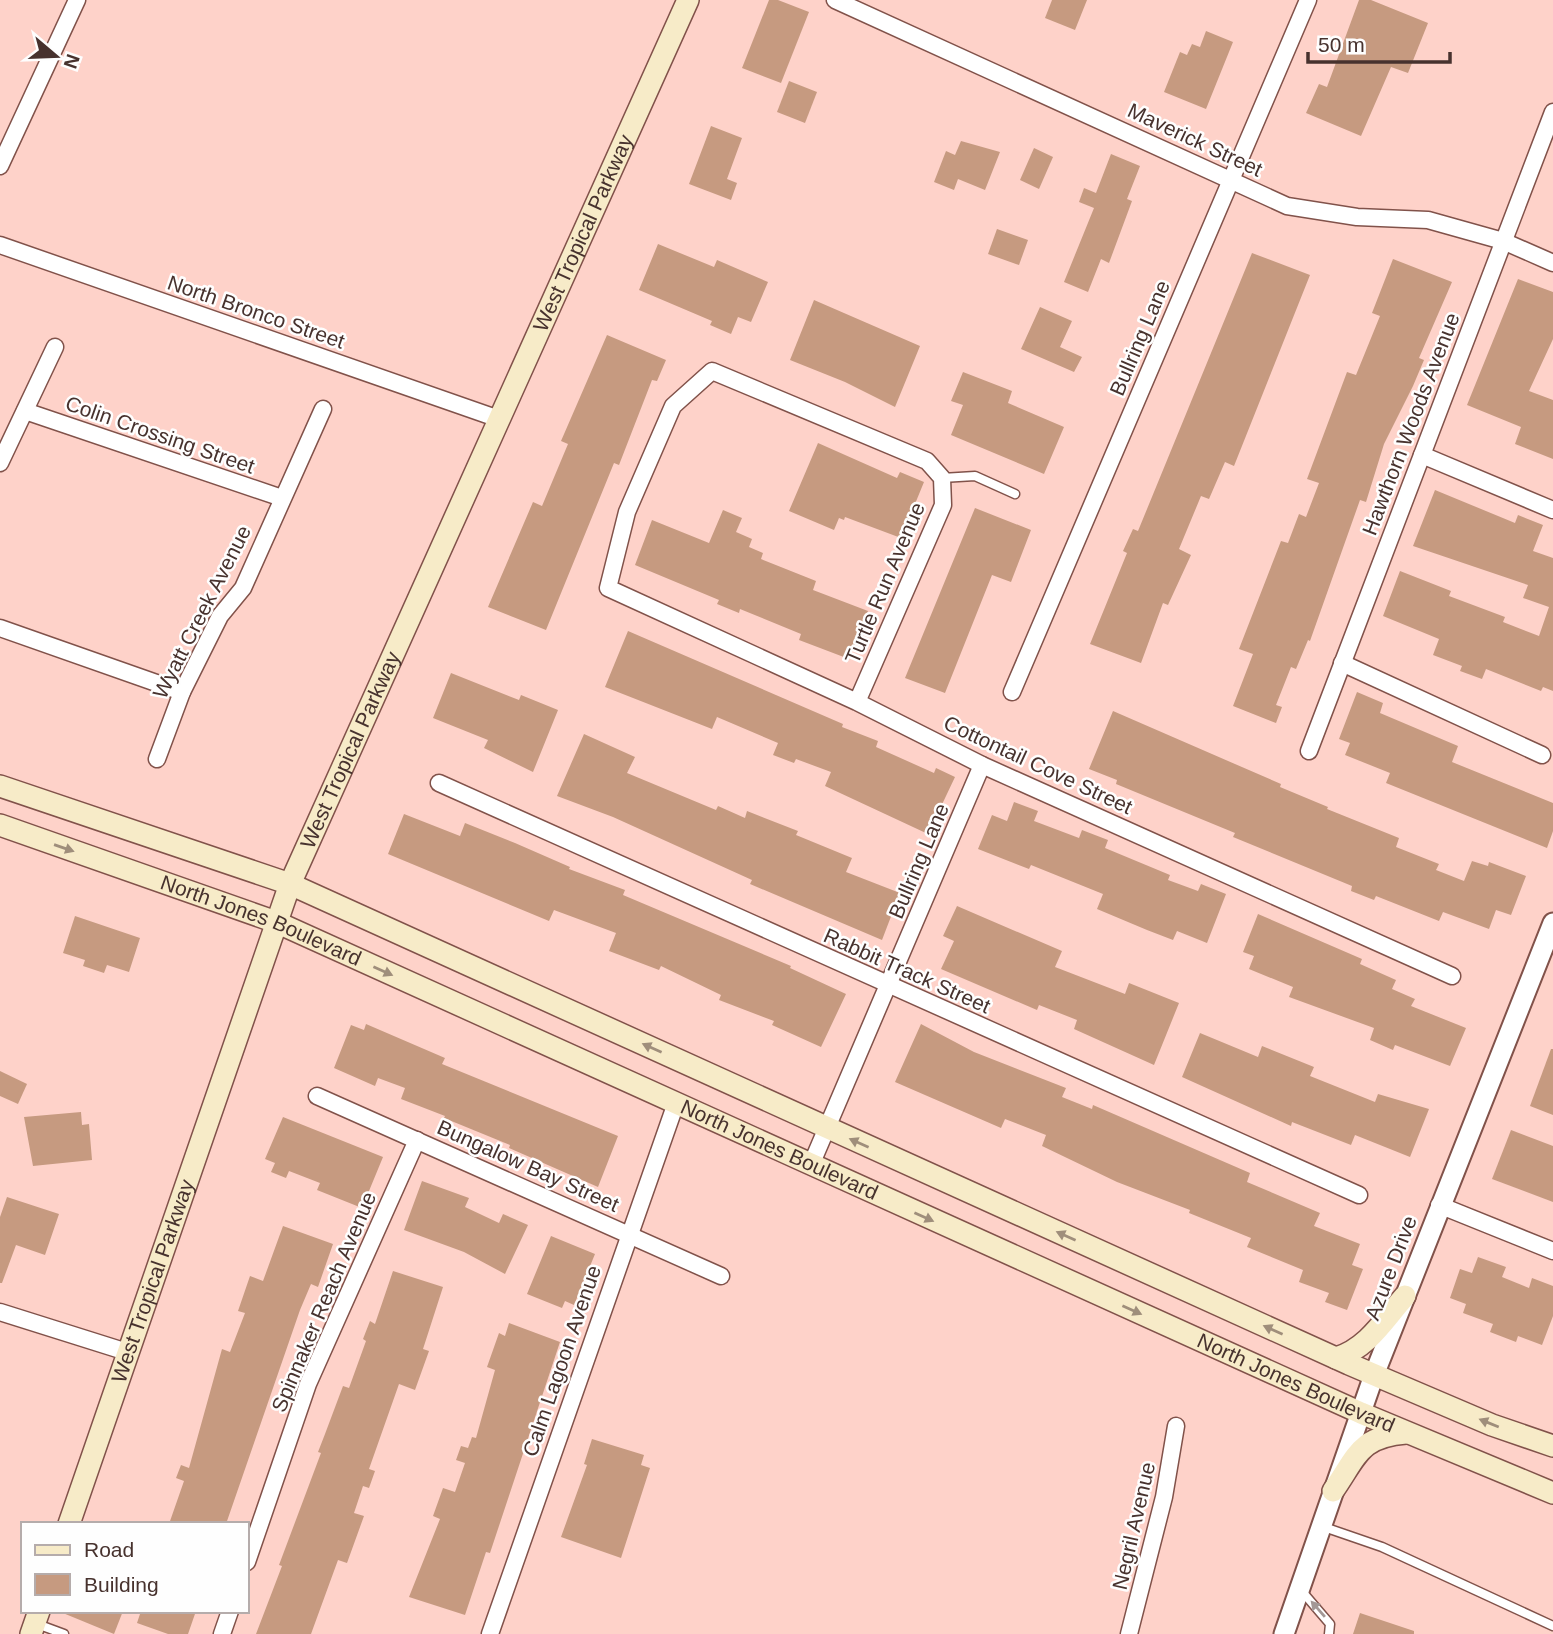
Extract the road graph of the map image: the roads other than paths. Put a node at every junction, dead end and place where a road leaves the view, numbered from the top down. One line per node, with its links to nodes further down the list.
1 (77, 0): 6 (street)
2 (688, 0): 14 (main road, West Tropical Parkway)
3 (835, 0): 7 (street, Maverick Street)
4 (1308, 0): 7 (street, Bullring Lane)
5 (1553, 113): 8 (street, Hawthorn Woods Avenue)
6 (0, 166)
7 (1231, 179): 8 (street, Maverick Street); 24 (street, Bullring Lane)
8 (1503, 241): 10 (street, Maverick Street); 15 (street, Hawthorn Woods Avenue)
9 (0, 245): 14 (street, North Bronco Street)
10 (1553, 263)
11 (55, 347): 13 (street)
12 (323, 409): 19 (street, Wyatt Creek Avenue)
13 (25, 411): 16 (street); 19 (street, Colin Crossing Street)
14 (499, 419): 33 (main road, West Tropical Parkway)
15 (1422, 454): 20 (street); 22 (street, Hawthorn Woods Avenue)
16 (0, 463)
17 (942, 478): 18 (lane); 25 (street, Turtle Run Avenue); 25 (street, Cottontail Cove Street)
18 (1016, 494)
19 (282, 498): 23 (street, Wyatt Creek Avenue)
20 (1553, 510)
21 (0, 628): 23 (street)
22 (1342, 663): 26 (street, Hawthorn Woods Avenue); 27 (street)
23 (182, 692): 28 (street, Wyatt Creek Avenue)
24 (1012, 692)
25 (857, 702): 29 (street, Cottontail Cove Street)
26 (1309, 751)
27 (1542, 755)
28 (157, 759)
29 (982, 765): 36 (street, Cottontail Cove Street); 37 (street, Bullring Lane)
30 (439, 783): 37 (street, Rabbit Track Street)
31 (0, 786): 33 (main road, North Jones Boulevard)
32 (0, 825): 34 (main road, North Jones Boulevard, one-way to 34)
33 (290, 884): 34 (main road, West Tropical Parkway); 40 (main road, North Jones Boulevard, one-way to 33)
34 (276, 922): 39 (main road, North Jones Boulevard, one-way to 39); 50 (main road, West Tropical Parkway)
35 (1553, 923): 44 (street, Azure Drive)
36 (1452, 976)
37 (888, 986): 40 (street, Bullring Lane); 43 (street, Rabbit Track Street)
38 (317, 1096): 41 (street, Bungalow Bay Street)
39 (676, 1103): 42 (main road, North Jones Boulevard); 45 (street, Calm Lagoon Avenue)
40 (827, 1128): 42 (street, Bullring Lane); 51 (main road, North Jones Boulevard, one-way to 40)
41 (417, 1140): 45 (street, Bungalow Bay Street); 61 (street, Spinnaker Reach Avenue)
42 (811, 1165): 53 (main road, North Jones Boulevard, one-way to 53)
43 (1359, 1195)
44 (1439, 1205): 46 (street); 48 (street, Azure Drive)
45 (628, 1233): 47 (street, Bungalow Bay Street); 68 (street, Calm Lagoon Avenue)
46 (1553, 1251)
47 (721, 1276)
48 (1405, 1296): 51 (main road); 52 (street, Azure Drive)
49 (0, 1312): 50 (street)
50 (128, 1352): 59 (main road, West Tropical Parkway)
51 (1336, 1358): 52 (main road, North Jones Boulevard)
52 (1374, 1375): 53 (street, Azure Drive); 56 (main road, North Jones Boulevard, one-way to 52)
53 (1361, 1413): 55 (main road, North Jones Boulevard); 57 (street, Azure Drive)
54 (1176, 1426): 69 (street, Negril Avenue)
55 (1408, 1433): 57 (main road); 58 (main road, North Jones Boulevard)
56 (1553, 1446)
57 (1333, 1491): 60 (street, Azure Drive)
58 (1553, 1493)
59 (70, 1522)
60 (1321, 1526): 62 (street, Azure Drive); 65 (lane)
61 (248, 1559)
62 (1299, 1587): 70 (street, Azure Drive); 71 (lane, one-way to 62)
63 (229, 1613): 67 (street)
64 (35, 1623): 66 (lane)
65 (1553, 1626)
66 (64, 1634)
67 (222, 1634)
68 (490, 1634)
69 (1129, 1634)
70 (1284, 1634)
71 (1329, 1634)

